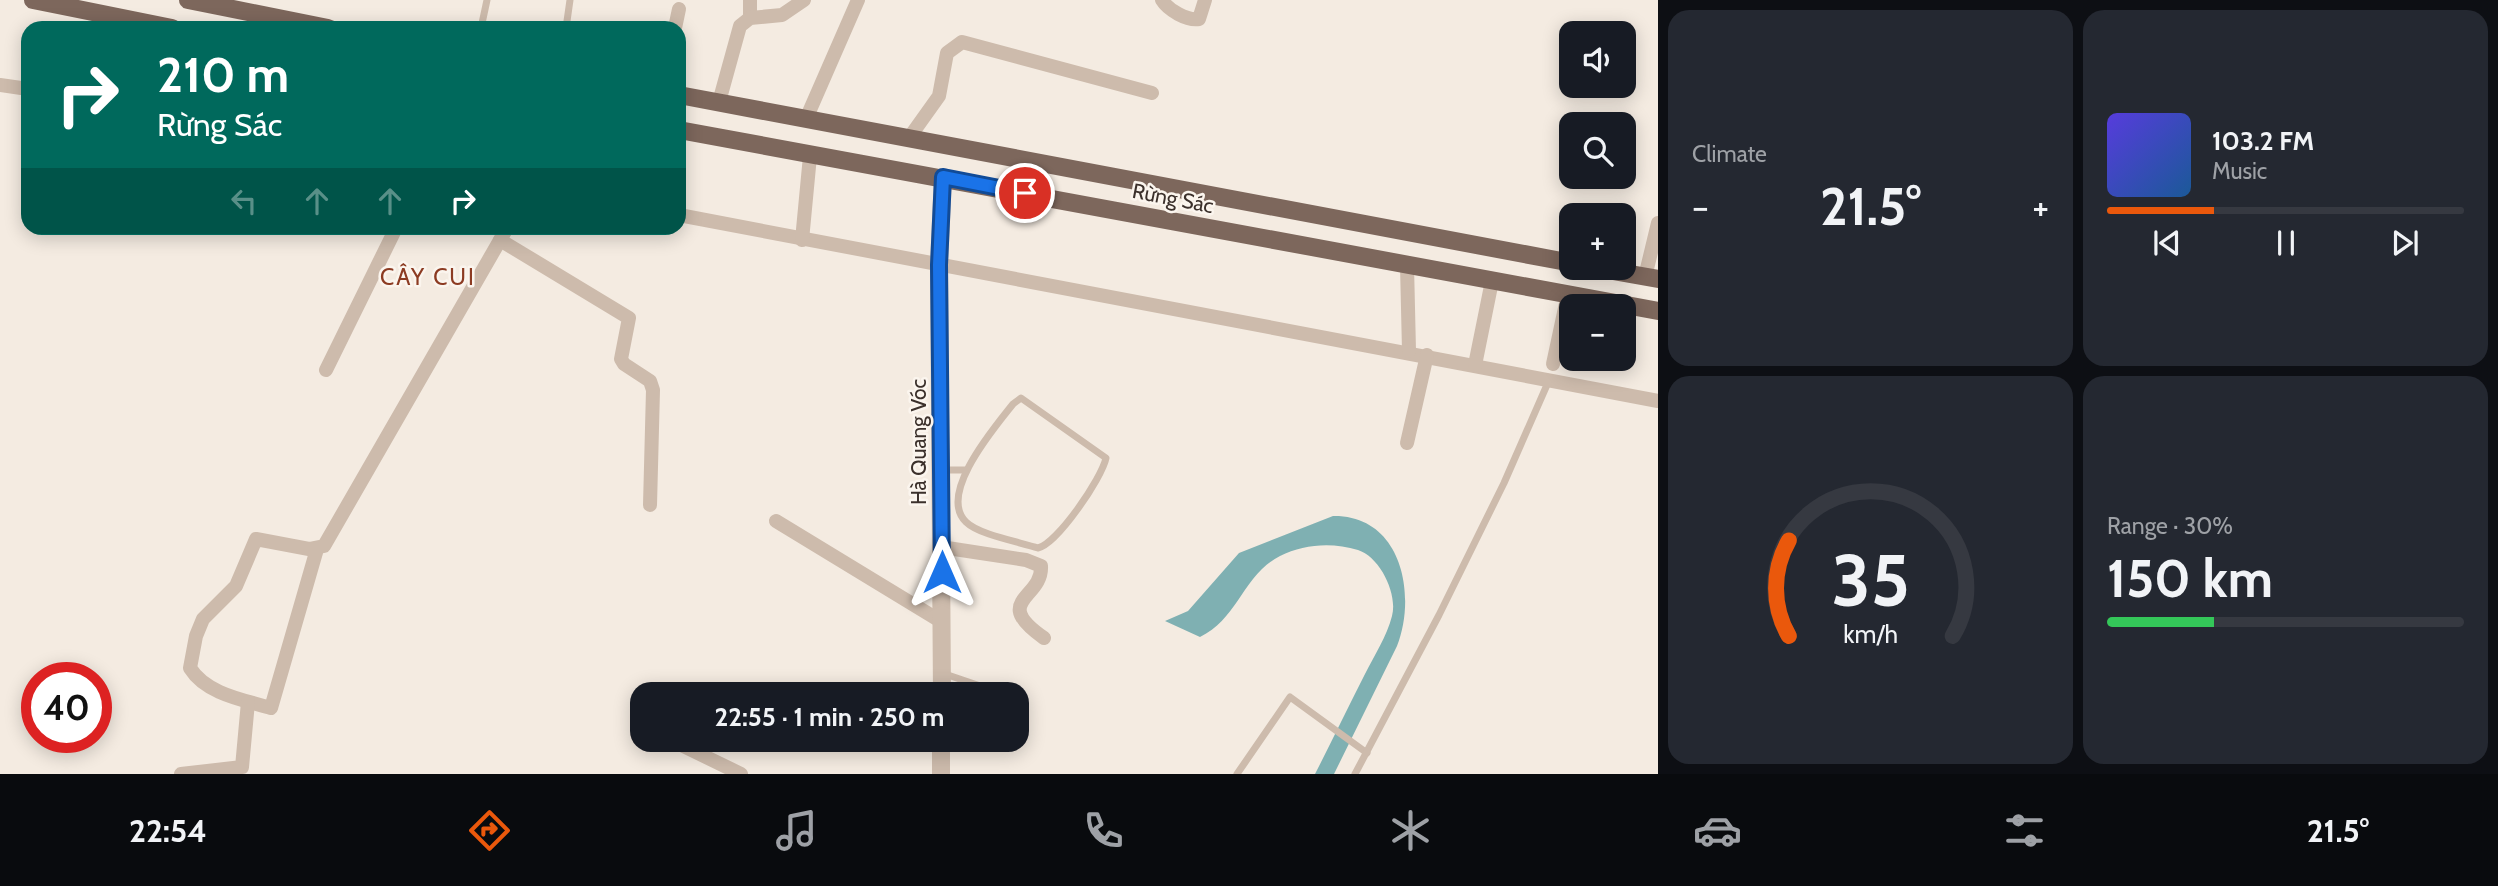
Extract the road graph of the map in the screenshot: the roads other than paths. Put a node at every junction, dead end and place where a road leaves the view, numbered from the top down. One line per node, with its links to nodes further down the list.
1 (33, 0): 12 (main road)
2 (487, 0): 14 (lane)
3 (570, 0): 15 (lane)
4 (750, 0): 11 (street)
5 (804, 0): 11 (street)
6 (858, 0): 22 (street)
7 (1162, 0): 8 (street)
8 (1205, 0)
9 (197, 1): 13 (main road)
10 (679, 9): 16 (street)
11 (750, 18): 21 (street)
12 (137, 21)
13 (294, 21)
14 (482, 21)
15 (567, 21)
16 (676, 21)
17 (0, 85): 18 (street)
18 (21, 88)
19 (1152, 93): 24 (street)
20 (686, 95): 21 (main road, Rừng Sác)
21 (719, 102): 22 (main road, Rừng Sác)
22 (806, 119): 24 (main road, Rừng Sác)
23 (686, 132): 26 (main road, Rừng Sác)
24 (909, 138): 25 (main road, Rừng Sác)
25 (947, 145): 27 (main road); 34 (main road, Rừng Sác)
26 (808, 163): 27 (main road, Rừng Sác); 33 (street)
27 (942, 183): 35 (street, Hà Quang Vóc); 36 (main road, Rừng Sác)
28 (686, 216): 33 (street)
29 (1658, 223): 37 (street)
30 (393, 235): 47 (street)
31 (502, 235): 56 (street)
32 (504, 235): 53 (street)
33 (802, 240): 35 (street)
34 (1559, 261)
35 (939, 265): 43 (street); 51 (street, Hà Quang Vóc)
36 (1407, 265): 38 (main road, Rừng Sác); 43 (street)
37 (1651, 278)
38 (1492, 281): 39 (main road, Rừng Sác); 45 (street)
39 (1567, 294)
40 (1636, 307): 41 (main road, Rừng Sác)
41 (1658, 311)
42 (1559, 335): 46 (street)
43 (1409, 351): 44 (street)
44 (1427, 355): 45 (street); 50 (street)
45 (1477, 358): 48 (street)
46 (1553, 364): 48 (lane)
47 (326, 370)
48 (1549, 380): 49 (street); 65 (lane)
49 (1658, 401)
50 (1407, 443)
51 (941, 470): 52 (lane); 55 (street, Hà Quang Vóc)
52 (965, 470): 52 (lane)
53 (650, 505)
54 (776, 521): 57 (street)
55 (941, 547): 57 (street, Hà Quang Vóc); 58 (street)
56 (317, 549): 62 (street); 62 (street)
57 (942, 622): 59 (street, Hà Quang Vóc)
58 (1044, 638)
59 (942, 672): 60 (street, Hà Quang Vóc); 61 (lane)
60 (942, 682)
61 (970, 682)
62 (248, 702): 67 (street)
63 (696, 752): 68 (street)
64 (942, 752): 69 (street)
65 (1367, 753): 66 (lane); 70 (lane)
66 (1358, 773)
67 (181, 774)
68 (741, 774)
69 (941, 774)
70 (1237, 774)

